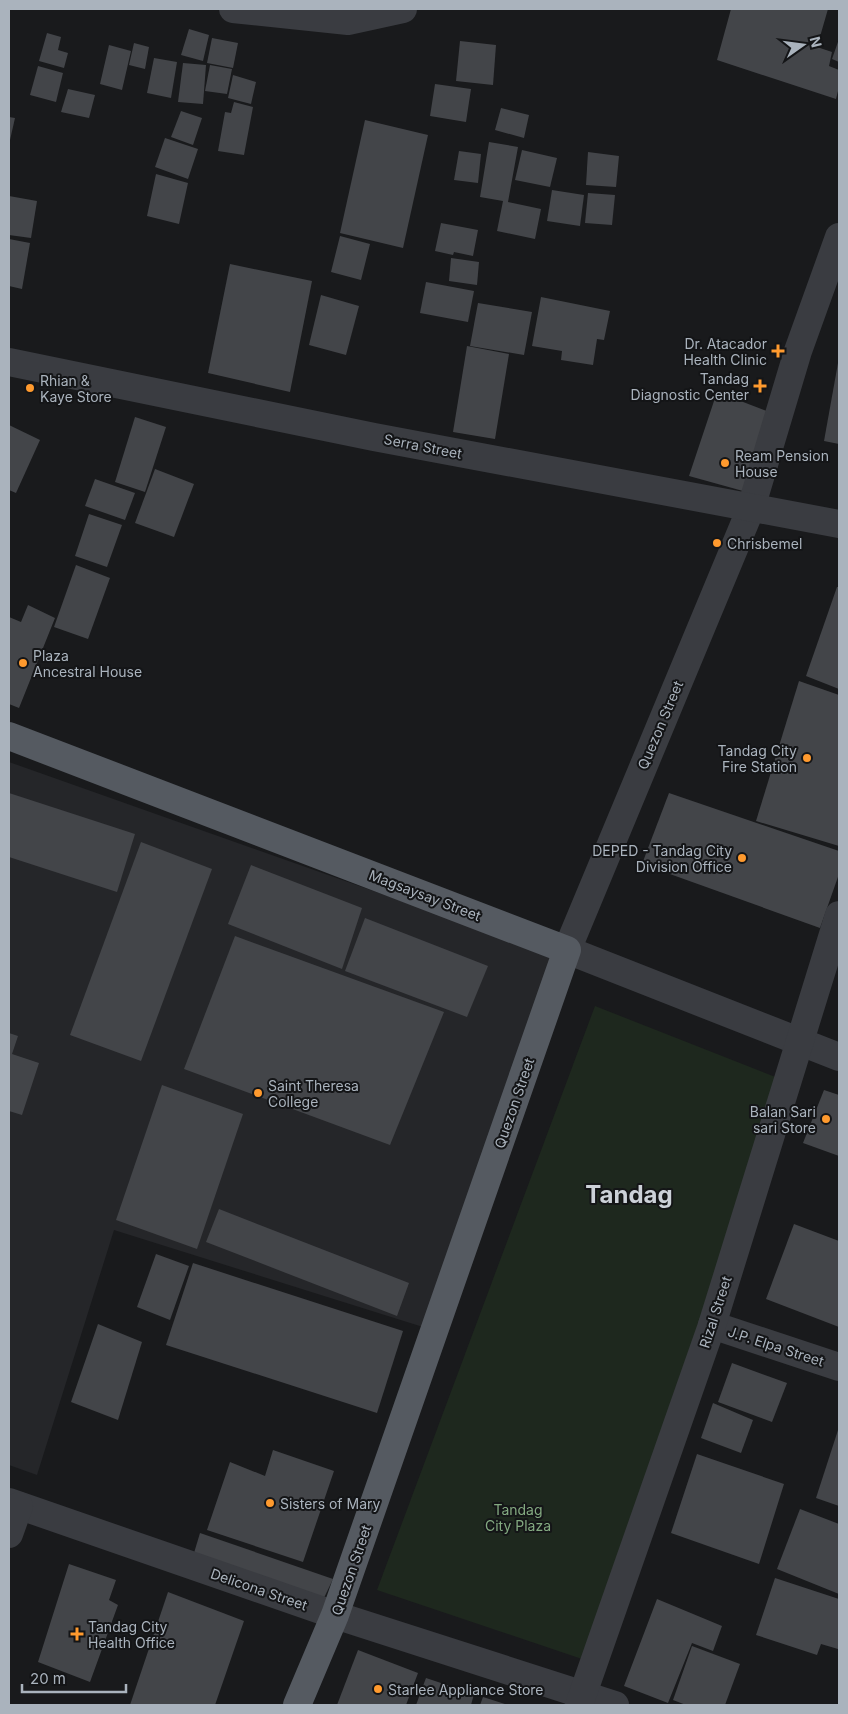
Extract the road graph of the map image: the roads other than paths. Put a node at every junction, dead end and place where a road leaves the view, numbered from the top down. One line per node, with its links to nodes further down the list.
1 (233, 9): 2 (street)
2 (403, 9)
3 (839, 237): 5 (street, Quezon Street)
4 (9, 362): 5 (street, Serra Street)
5 (751, 508): 6 (street, Serra Street); 9 (street, Quezon Street)
6 (839, 524)
7 (9, 736): 9 (main road, Magsaysay Street)
8 (839, 915): 10 (street, Rizal Street)
9 (567, 950): 10 (street, Magsaysay Street); 16 (main road, Quezon Street)
10 (799, 1042): 11 (street, Magsaysay Street); 12 (street, Rizal Street)
11 (839, 1057)
12 (712, 1325): 13 (street, J.P. Elpa Street); 17 (street, Rizal Street)
13 (839, 1367)
14 (14, 1504): 15 (street); 16 (street, Delicona Street)
15 (9, 1534)
16 (335, 1615): 17 (street, Delicona Street); 18 (main road, Quezon Street)
17 (581, 1700): 19 (street, Delicona Street)
18 (297, 1705)
19 (615, 1705)

